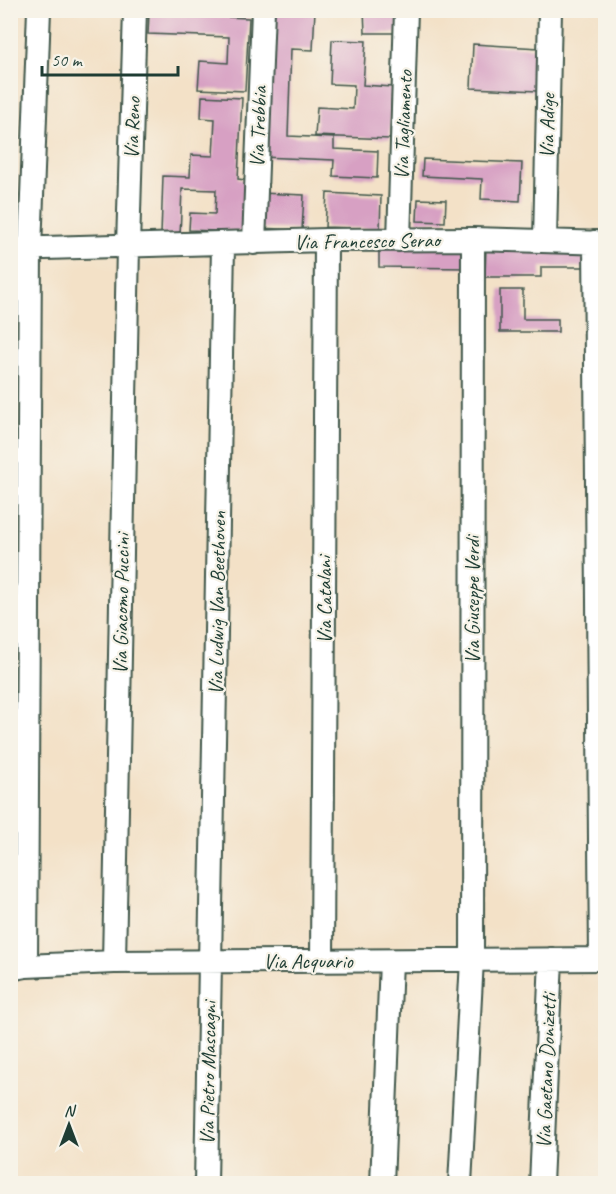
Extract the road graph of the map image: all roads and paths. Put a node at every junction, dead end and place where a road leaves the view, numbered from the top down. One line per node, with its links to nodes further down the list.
1 (39, 10): 14 (street)
2 (135, 10): 13 (street, Via Reno)
3 (263, 10): 10 (street, Via Trebbia)
4 (406, 10): 8 (street, Via Tagliamento)
5 (550, 10): 9 (street, Via Adige)
6 (473, 239): 8 (street, Via Francesco Serao); 9 (street, Via Francesco Serao); 19 (street, Via Giuseppe Verdi)
7 (326, 240): 8 (street, Via Francesco Serao); 10 (street, Via Francesco Serao); 17 (street, Via Catalani)
8 (399, 240)
9 (545, 241): 11 (street, Via Francesco Serao)
10 (254, 243): 12 (street, Via Francesco Serao)
11 (600, 243): 16 (street)
12 (223, 245): 13 (street, Via Francesco Serao); 21 (street, Via Ludwig Van Beethoven)
13 (128, 246): 14 (street, Via Francesco Serao); 20 (street, Via Giacomo Puccini)
14 (20, 249): 22 (street)
15 (551, 959): 16 (street, Via Acquario); 19 (street, Via Acquario); 26 (street, Via Gaetano Donizetti)
16 (603, 959)
17 (322, 960): 18 (street, Via Acquario); 21 (street, Via Acquario)
18 (391, 960): 19 (street, Via Acquario); 24 (street)
19 (472, 960): 25 (street, Via Giuseppe Verdi)
20 (114, 962): 21 (street, Via Acquario); 22 (street, Via Acquario)
21 (211, 962): 23 (street, Via Pietro Mascagni)
22 (18, 968)
23 (206, 1184)
24 (382, 1184)
25 (460, 1184)
26 (541, 1184)

